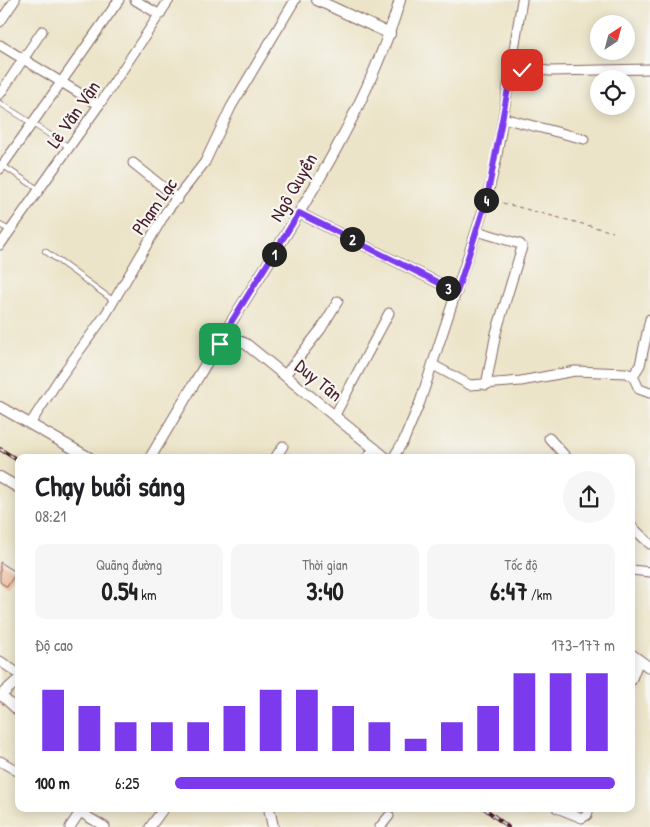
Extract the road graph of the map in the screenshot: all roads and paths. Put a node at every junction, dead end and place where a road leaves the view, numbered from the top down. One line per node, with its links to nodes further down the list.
1 (119, 0): 17 (street)
2 (135, 0): 9 (street)
3 (169, 0): 9 (street, Lê Văn Vận)
4 (294, 0): 29 (street, Phạm Lạc)
5 (317, 0): 12 (street)
6 (400, 0): 12 (street, Ngô Quyền)
7 (522, 0): 15 (street)
8 (13, 1): 10 (street)
9 (160, 14): 20 (street, Lê Văn Vận)
10 (0, 22)
11 (42, 32): 14 (street)
12 (390, 34): 30 (street, Ngô Quyền)
13 (0, 45): 14 (street)
14 (23, 60): 17 (street); 18 (street)
15 (512, 68): 16 (street); 21 (street)
16 (650, 69)
17 (62, 81): 20 (street); 22 (street)
18 (0, 94)
19 (0, 103): 22 (lane)
20 (99, 105): 24 (street, Lê Văn Vận)
21 (503, 118): 23 (street); 28 (street)
22 (32, 123): 24 (lane); 26 (street)
23 (584, 139)
24 (69, 147): 27 (street, Lê Văn Vận)
25 (133, 163): 29 (street)
26 (1, 166): 27 (lane)
27 (38, 189): 33 (street, Lê Văn Vận)
28 (487, 198): 32 (street); 34 (path)
29 (178, 199): 38 (street, Phạm Lạc)
30 (299, 213): 37 (street); 42 (street, Ngô Quyền)
31 (0, 224): 33 (lane)
32 (477, 230): 37 (street); 46 (street)
33 (10, 231): 35 (street, Lê Văn Vận)
34 (613, 232)
35 (0, 245)
36 (45, 251): 38 (lane)
37 (457, 292): 43 (street)
38 (114, 301): 50 (street, Phạm Lạc)
39 (338, 301): 44 (street)
40 (389, 313): 49 (street)
41 (650, 319): 45 (street)
42 (226, 341): 44 (street, Duy Tân); 55 (street, Ngô Quyền)
43 (433, 365): 46 (street); 59 (street)
44 (285, 375): 49 (street, Duy Tân)
45 (633, 376): 46 (street); 47 (street)
46 (486, 385)
47 (650, 393)
48 (0, 407): 50 (street)
49 (335, 415): 53 (street, Duy Tân)
50 (30, 424): 54 (street)
51 (549, 438): 60 (street)
52 (283, 446): 56 (street)
53 (374, 448): 57 (street); 58 (street, Duy Tân)
54 (83, 454)
55 (152, 454)
56 (278, 454)
57 (370, 454)
58 (381, 454)
59 (395, 454)
60 (563, 454)
61 (0, 477): 62 (street)
62 (15, 486)
63 (635, 530): 64 (street)
64 (650, 544)
65 (635, 570): 66 (street)
66 (650, 572)
67 (635, 657): 69 (street)
68 (0, 661): 70 (street)
69 (650, 668)
70 (15, 676)
71 (15, 682): 72 (street)
72 (1, 696): 73 (street)
73 (15, 708)
74 (0, 761): 75 (street)
75 (15, 766)
76 (75, 812): 83 (street)
77 (79, 812): 84 (street)
78 (161, 812): 85 (street)
79 (270, 812): 86 (street)
80 (567, 812): 81 (street)
81 (588, 812)
82 (389, 816): 87 (street)
83 (70, 827)
84 (105, 827)
85 (150, 827)
86 (273, 827)
87 (380, 827)

